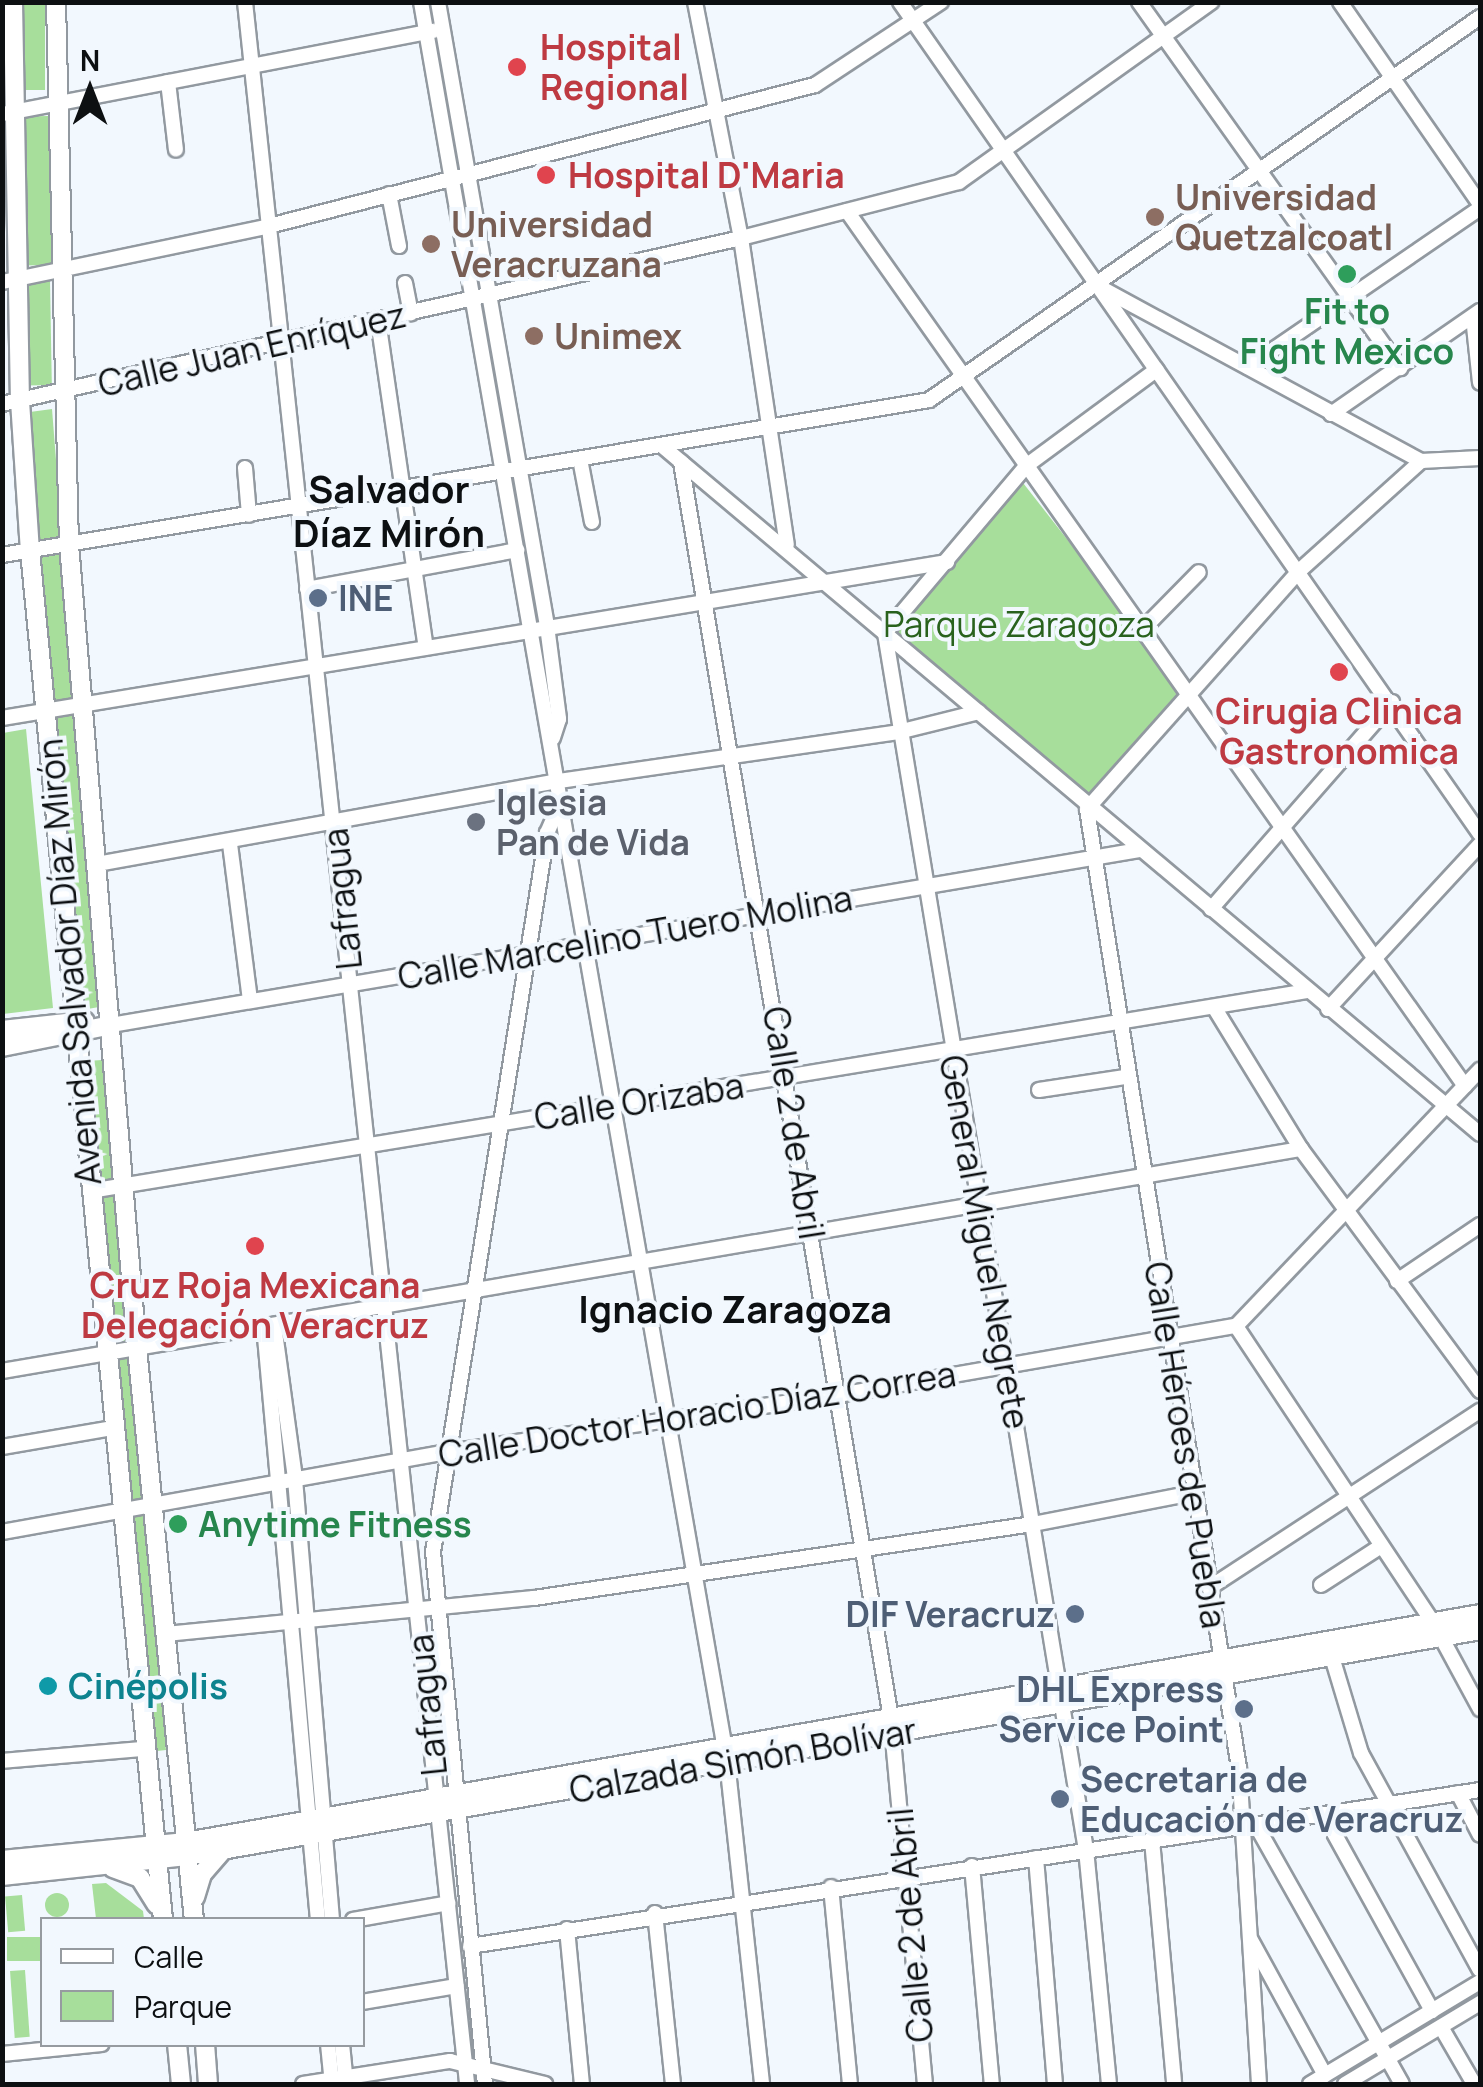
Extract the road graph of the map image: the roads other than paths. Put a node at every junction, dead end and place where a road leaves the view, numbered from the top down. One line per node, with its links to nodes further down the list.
1 (13, 2): 21 (main road, Avenida Salvador Díaz Mirón)
2 (56, 2): 19 (main road, Avenida Salvador Díaz Mirón)
3 (244, 2): 16 (street, Lafragua)
4 (422, 2): 14 (street)
5 (438, 2): 14 (street)
6 (695, 2): 20 (street)
7 (900, 2): 13 (street)
8 (940, 2): 13 (street)
9 (1140, 2): 15 (street)
10 (1211, 2): 15 (street, Calle Juan Enríquez)
11 (1340, 2): 17 (street)
12 (1480, 17): 17 (street)
13 (914, 21): 20 (street); 23 (street)
14 (435, 30): 16 (street); 25 (street); 26 (street)
15 (1163, 36): 23 (street, Calle Juan Enríquez); 24 (street)
16 (250, 66): 18 (street); 30 (street, Lafragua)
17 (1391, 76): 24 (street); 28 (street)
18 (168, 82): 19 (street); 22 (street)
19 (58, 103): 21 (street); 33 (main road, Avenida Salvador Díaz Mirón)
20 (714, 112): 25 (street); 31 (street)
21 (8, 113): 34 (main road, Avenida Salvador Díaz Mirón)
22 (176, 150)
23 (1005, 152): 29 (street, Calle Juan Enríquez); 36 (street)
24 (1258, 170): 36 (street); 39 (street)
25 (468, 173): 26 (street); 37 (street)
26 (452, 176): 27 (street); 38 (street)
27 (389, 194): 30 (street); 32 (street)
28 (1480, 206): 39 (street)
29 (846, 210): 31 (street, Calle Juan Enríquez); 47 (street)
30 (266, 227): 33 (street); 43 (street, Lafragua)
31 (741, 238): 37 (street, Calle Juan Enríquez); 52 (street)
32 (400, 246)
33 (59, 269): 34 (street); 49 (main road, Avenida Salvador Díaz Mirón)
34 (10, 280): 50 (main road, Avenida Salvador Díaz Mirón)
35 (404, 283): 40 (street)
36 (1098, 286): 44 (street); 46 (street); 47 (street)
37 (488, 296): 38 (street, Calle Juan Enríquez); 60 (street)
38 (472, 299): 40 (street, Calle Juan Enríquez); 60 (street)
39 (1349, 301): 44 (street); 45 (street)
40 (411, 312): 42 (street, Calle Juan Enríquez)
41 (1477, 314): 45 (street); 48 (street)
42 (378, 320): 43 (street, Calle Juan Enríquez); 61 (street)
43 (280, 342): 49 (street, Calle Juan Enríquez); 62 (street, Lafragua)
44 (1248, 367): 51 (street)
45 (1400, 368): 51 (street)
46 (1156, 370): 58 (street); 73 (street)
47 (962, 377): 52 (street); 58 (street)
48 (1480, 383)
49 (61, 392): 50 (street, Calle Juan Enríquez); 65 (main road, Avenida Salvador Díaz Mirón)
50 (11, 403): 67 (main road, Avenida Salvador Díaz Mirón)
51 (1332, 414): 56 (street)
52 (768, 429): 53 (street); 66 (street)
53 (661, 444): 55 (street); 57 (street)
54 (1480, 458): 56 (street)
55 (580, 459): 60 (street); 64 (street)
56 (1422, 461): 73 (street)
57 (681, 462): 66 (street); 76 (street, Calle 2 de Abril)
58 (1026, 466): 70 (street); 78 (street)
59 (245, 468): 63 (street)
60 (513, 470): 61 (street); 68 (street); 77 (street)
61 (400, 489): 62 (street); 71 (street)
62 (299, 506): 63 (street); 75 (street, Lafragua)
63 (249, 515): 65 (street)
64 (592, 522)
65 (69, 545): 67 (street); 85 (main road, Avenida Salvador Díaz Mirón)
66 (787, 545): 74 (street)
67 (30, 550): 69 (street); 86 (main road, Avenida Salvador Díaz Mirón)
68 (517, 550): 71 (street); 79 (street)
69 (2, 556)
70 (946, 562): 74 (street); 80 (street)
71 (413, 569): 75 (street); 81 (street)
72 (1199, 572): 78 (street)
73 (1299, 572): 83 (street); 84 (street)
74 (826, 580): 76 (street); 80 (street)
75 (308, 589): 82 (street, Lafragua)
76 (704, 599): 77 (street); 91 (street, Calle 2 de Abril)
77 (547, 626): 79 (street); 90 (street)
78 (1144, 628): 83 (street)
79 (530, 630): 81 (street); 90 (street)
80 (885, 633): 87 (street); 89 (street, General Miguel Negrete)
81 (426, 648): 82 (street)
82 (316, 667): 85 (street); 95 (street, Lafragua)
83 (1192, 693): 94 (street); 96 (street)
84 (1392, 702): 96 (street); 97 (street)
85 (86, 705): 86 (street); 102 (main road, Avenida Salvador Díaz Mirón)
86 (47, 712): 88 (street); 116 (main road, Avenida Salvador Díaz Mirón)
87 (980, 712): 89 (street); 94 (street)
88 (2, 718)
89 (898, 732): 91 (street); 103 (street, General Miguel Negrete)
90 (553, 738): 92 (street)
91 (730, 755): 92 (street); 105 (street, Calle 2 de Abril)
92 (559, 781): 93 (street); 95 (street)
93 (562, 800): 106 (street); 107 (street, Lafragua)
94 (1087, 808): 100 (street); 101 (street, Calle Héroes de Puebla)
95 (335, 826): 98 (street); 109 (street, Lafragua)
96 (1278, 828): 104 (street); 108 (street)
97 (1480, 834)
98 (230, 844): 102 (street); 111 (street)
99 (1480, 844): 108 (street)
100 (1139, 850): 101 (street, Calle Marcelino Tuero Molina); 104 (street)
101 (1092, 856): 103 (street, Calle Marcelino Tuero Molina); 115 (street, Calle Héroes de Puebla)
102 (97, 864): 114 (main road, Avenida Salvador Díaz Mirón)
103 (927, 886): 105 (street, Calle Marcelino Tuero Molina); 119 (street, General Miguel Negrete)
104 (1211, 909): 110 (street)
105 (759, 913): 106 (street, Calle Marcelino Tuero Molina); 122 (street, Calle 2 de Abril)
106 (587, 940): 107 (street, Calle Marcelino Tuero Molina); 125 (street)
107 (527, 953): 109 (street, Calle Marcelino Tuero Molina); 127 (street, Lafragua)
108 (1375, 957): 113 (street); 123 (street)
109 (351, 985): 111 (street, Calle Marcelino Tuero Molina); 129 (street, Lafragua)
110 (1308, 991): 112 (street, Calle Orizaba); 113 (street)
111 (250, 1001): 114 (street, Calle Marcelino Tuero Molina)
112 (1214, 1007): 115 (street, Calle Orizaba); 130 (street)
113 (1328, 1009): 126 (street)
114 (111, 1024): 116 (main road, Calle Marcelino Tuero Molina); 132 (main road, Avenida Salvador Díaz Mirón)
115 (1116, 1024): 119 (street, Calle Orizaba); 121 (street, Calle Héroes de Puebla)
116 (75, 1027): 117 (main road, Calle Marcelino Tuero Molina); 118 (main road, Calle Marcelino Tuero Molina); 133 (main road, Avenida Salvador Díaz Mirón)
117 (2, 1030)
118 (2, 1047)
119 (952, 1052): 122 (street, Calle Orizaba); 134 (street, General Miguel Negrete)
120 (1480, 1070): 123 (street)
121 (1125, 1077): 124 (street); 131 (street, Calle Héroes de Puebla)
122 (786, 1078): 125 (street, Calle Orizaba); 137 (street, Calle 2 de Abril)
123 (1465, 1086): 126 (street)
124 (1039, 1090)
125 (613, 1105): 127 (street, Calle Orizaba); 138 (street)
126 (1447, 1106): 128 (street); 135 (street)
127 (501, 1123): 129 (street, Calle Orizaba); 140 (street, Lafragua)
128 (1480, 1134)
129 (367, 1147): 132 (street, Calle Orizaba); 143 (street, Lafragua)
130 (1301, 1149): 131 (street); 135 (street)
131 (1142, 1178): 134 (street); 146 (street, Calle Héroes de Puebla)
132 (124, 1186): 133 (street, Calle Orizaba); 141 (main road, Avenida Salvador Díaz Mirón)
133 (90, 1191): 142 (main road, Avenida Salvador Díaz Mirón)
134 (979, 1208): 137 (street); 149 (street, General Miguel Negrete)
135 (1346, 1214): 139 (street); 145 (street)
136 (1480, 1225): 139 (street)
137 (812, 1234): 138 (street); 152 (street, Calle 2 de Abril)
138 (640, 1260): 140 (street); 154 (street)
139 (1397, 1281): 151 (street)
140 (474, 1287): 143 (street); 157 (street, Lafragua)
141 (132, 1292): 142 (main road); 147 (main road, Avenida Salvador Díaz Mirón)
142 (99, 1295): 148 (main road, Avenida Salvador Díaz Mirón)
143 (384, 1304): 144 (street); 158 (street, Lafragua)
144 (269, 1325): 147 (street); 159 (street)
145 (1236, 1326): 146 (street, Calle Doctor Horacio Díaz Correa); 161 (street)
146 (1170, 1335): 149 (street, Calle Doctor Horacio Díaz Correa); 160 (street, Calle Héroes de Puebla)
147 (137, 1348): 148 (street); 162 (main road, Avenida Salvador Díaz Mirón)
148 (104, 1354): 150 (street); 155 (main road, Avenida Salvador Díaz Mirón)
149 (1006, 1366): 152 (street, Calle Doctor Horacio Díaz Correa); 164 (street, General Miguel Negrete)
150 (2, 1371)
151 (1480, 1390)
152 (839, 1395): 154 (street, Calle Doctor Horacio Díaz Correa); 167 (street, Calle 2 de Abril)
153 (1480, 1411): 161 (street)
154 (670, 1420): 157 (street, Calle Doctor Horacio Díaz Correa); 170 (street)
155 (113, 1428): 156 (street); 163 (main road, Avenida Salvador Díaz Mirón)
156 (2, 1447)
157 (448, 1452): 158 (street, Calle Doctor Horacio Díaz Correa); 168 (street, Lafragua)
158 (400, 1460): 159 (street, Calle Doctor Horacio Díaz Correa); 169 (street, Lafragua)
159 (288, 1480): 162 (street, Calle Doctor Horacio Díaz Correa); 176 (street)
160 (1194, 1493): 164 (street); 172 (street, Calle Héroes de Puebla)
161 (1348, 1498): 166 (street); 172 (street)
162 (154, 1505): 163 (street, Calle Doctor Horacio Díaz Correa); 179 (main road, Avenida Salvador Díaz Mirón)
163 (121, 1512): 165 (street, Calle Doctor Horacio Díaz Correa); 185 (main road, Avenida Salvador Díaz Mirón)
164 (1033, 1524): 167 (street); 182 (street, General Miguel Negrete)
165 (2, 1532)
166 (1381, 1546): 171 (street); 177 (street)
167 (864, 1549): 170 (street); 184 (street, Calle 2 de Abril)
168 (433, 1552): 169 (street); 173 (street, Lafragua)
169 (410, 1554): 174 (street, Lafragua)
170 (694, 1575): 173 (street); 186 (street)
171 (1321, 1585)
172 (1210, 1588): 181 (street, Calle Héroes de Puebla)
173 (435, 1608): 174 (street); 190 (street, Lafragua)
174 (416, 1609): 176 (street); 190 (street, Lafragua)
175 (1480, 1614): 177 (main road, Calzada Simón Bolívar)
176 (299, 1620): 179 (street); 195 (street)
177 (1438, 1629): 178 (main road, Calzada Simón Bolívar); 180 (main road, Calzada Simón Bolívar); 181 (main road, Calzada Simón Bolívar); 183 (street)
178 (1480, 1630)
179 (165, 1634): 192 (main road, Avenida Salvador Díaz Mirón)
180 (1332, 1657): 181 (main road, Calzada Simón Bolívar); 191 (street)
181 (1222, 1668): 182 (main road, Calzada Simón Bolívar); 196 (street, Calle Héroes de Puebla)
182 (1060, 1698): 184 (main road, Calzada Simón Bolívar); 202 (street, General Miguel Negrete)
183 (1480, 1709)
184 (892, 1727): 186 (main road, Calzada Simón Bolívar); 208 (street, Calle 2 de Abril)
185 (143, 1749): 187 (street); 193 (main road, Avenida Salvador Díaz Mirón)
186 (726, 1754): 190 (main road, Calzada Simón Bolívar); 211 (street)
187 (2, 1761)
188 (1480, 1790): 189 (street)
189 (1458, 1793): 191 (street); 197 (street)
190 (447, 1803): 195 (main road, Calzada Simón Bolívar); 212 (street); 222 (street)
191 (1390, 1804): 194 (street); 223 (street)
192 (182, 1805): 199 (main road); 201 (main road, Avenida Salvador Díaz Mirón)
193 (150, 1806): 200 (main road); 203 (main road, Avenida Salvador Díaz Mirón)
194 (1324, 1815): 196 (street); 228 (street)
195 (317, 1825): 199 (main road, Calzada Simón Bolívar); 217 (street); 218 (street)
196 (1250, 1825): 198 (street); 221 (street, Calle Héroes de Puebla); 230 (street)
197 (1480, 1835)
198 (1152, 1840): 202 (street); 256 (street)
199 (223, 1842): 201 (main road, Calzada Simón Bolívar); 213 (main road)
200 (111, 1849): 203 (main road, Calzada Simón Bolívar); 205 (main road, Calzada Simón Bolívar)
201 (187, 1849): 203 (main road, Calzada Simón Bolívar); 213 (main road, Avenida Salvador Díaz Mirón)
202 (1086, 1850): 204 (street); 255 (street, General Miguel Negrete)
203 (155, 1853): 206 (main road, Calzada Simón Bolívar); 216 (main road, Avenida Salvador Díaz Mirón)
204 (1036, 1858): 207 (street); 254 (street)
205 (2, 1860)
206 (98, 1866): 209 (main road, Calzada Simón Bolívar); 215 (main road)
207 (972, 1866): 208 (street); 253 (street)
208 (904, 1875): 210 (street); 252 (street, Calle 2 de Abril)
209 (2, 1876)
210 (832, 1888): 211 (street); 251 (street)
211 (745, 1898): 214 (street); 250 (street)
212 (450, 1903): 219 (street); 225 (street)
213 (194, 1911)
214 (655, 1914): 220 (street); 249 (street)
215 (161, 1917)
216 (162, 1917)
217 (318, 1917)
218 (332, 1917)
219 (365, 1918)
220 (567, 1929): 222 (street); 248 (street)
221 (1249, 1936): 240 (street); 257 (street, Calle Héroes de Puebla)
222 (470, 1946): 239 (street)
223 (1480, 1970)
224 (1480, 1982): 228 (street)
225 (457, 1986): 226 (street); 238 (street)
226 (365, 2001)
227 (1480, 2004): 229 (street)
228 (1432, 2011): 230 (street)
229 (1441, 2027): 237 (street); 261 (street)
230 (1378, 2044): 237 (street); 240 (street)
231 (72, 2047): 236 (street)
232 (177, 2047): 242 (main road)
233 (205, 2047): 243 (main road)
234 (329, 2047): 241 (street)
235 (342, 2047): 241 (street)
236 (2, 2054)
237 (1387, 2059): 259 (street); 260 (street)
238 (464, 2062): 239 (street); 241 (street); 245 (street)
239 (483, 2068): 246 (street); 247 (street)
240 (1325, 2076): 258 (street)
241 (339, 2081): 244 (street)
242 (181, 2084)
243 (208, 2084)
244 (303, 2084)
245 (467, 2084)
246 (485, 2084)
247 (545, 2084)
248 (582, 2084)
249 (673, 2084)
250 (762, 2084)
251 (850, 2084)
252 (924, 2084)
253 (992, 2084)
254 (1055, 2084)
255 (1110, 2084)
256 (1174, 2084)
257 (1259, 2084)
258 (1310, 2084)
259 (1345, 2084)
260 (1402, 2084)
261 (1474, 2084)

